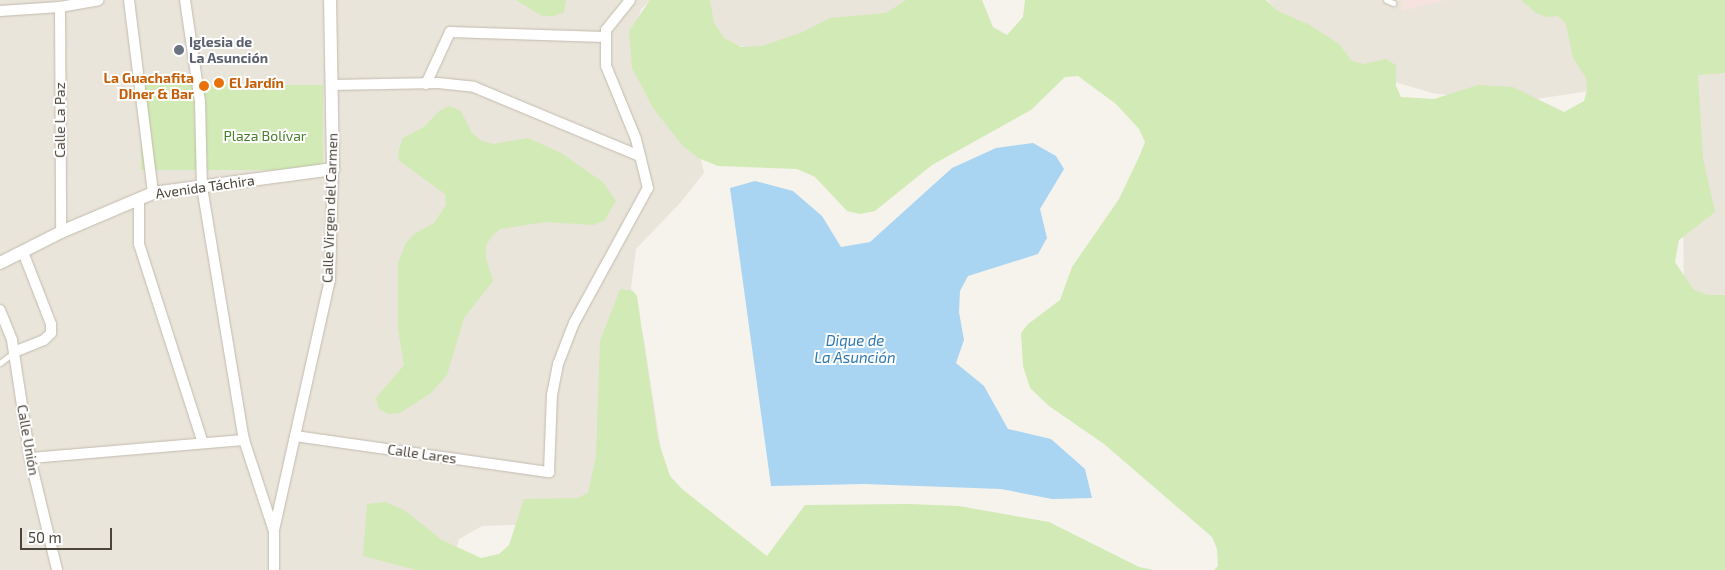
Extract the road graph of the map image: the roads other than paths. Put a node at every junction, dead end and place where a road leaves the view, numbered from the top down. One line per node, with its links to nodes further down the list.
1 (98, 0): 8 (street)
2 (129, 0): 16 (street)
3 (185, 0): 15 (street)
4 (330, 0): 12 (street, Calle Virgen del Carmen)
5 (630, 0): 10 (street)
6 (1386, 0): 7 (lane)
7 (1393, 3)
8 (60, 7): 9 (street); 18 (street, Calle La Paz)
9 (0, 11)
10 (604, 37): 11 (street); 13 (street)
11 (426, 84): 12 (street); 13 (street)
12 (332, 85): 14 (street, Calle Virgen del Carmen)
13 (640, 156): 24 (street, Calle Lares)
14 (333, 169): 15 (street, Avenida Táchira); 24 (street, Calle Virgen del Carmen)
15 (202, 187): 16 (street, Avenida Táchira); 25 (street)
16 (152, 193): 17 (street, Avenida Táchira)
17 (139, 199): 18 (street, Avenida Táchira); 26 (street)
18 (61, 232): 19 (street, Avenida Táchira)
19 (23, 252): 20 (street, Avenida Táchira); 22 (street)
20 (0, 263)
21 (0, 310): 22 (street, Calle Unión)
22 (14, 352): 23 (lane); 27 (street, Calle Unión)
23 (0, 362)
24 (295, 436): 28 (street, Calle Virgen del Carmen)
25 (244, 440): 26 (street); 28 (street)
26 (203, 443): 27 (street)
27 (30, 458): 29 (street, Calle Unión)
28 (274, 531): 30 (street)
29 (57, 570)
30 (274, 570)

